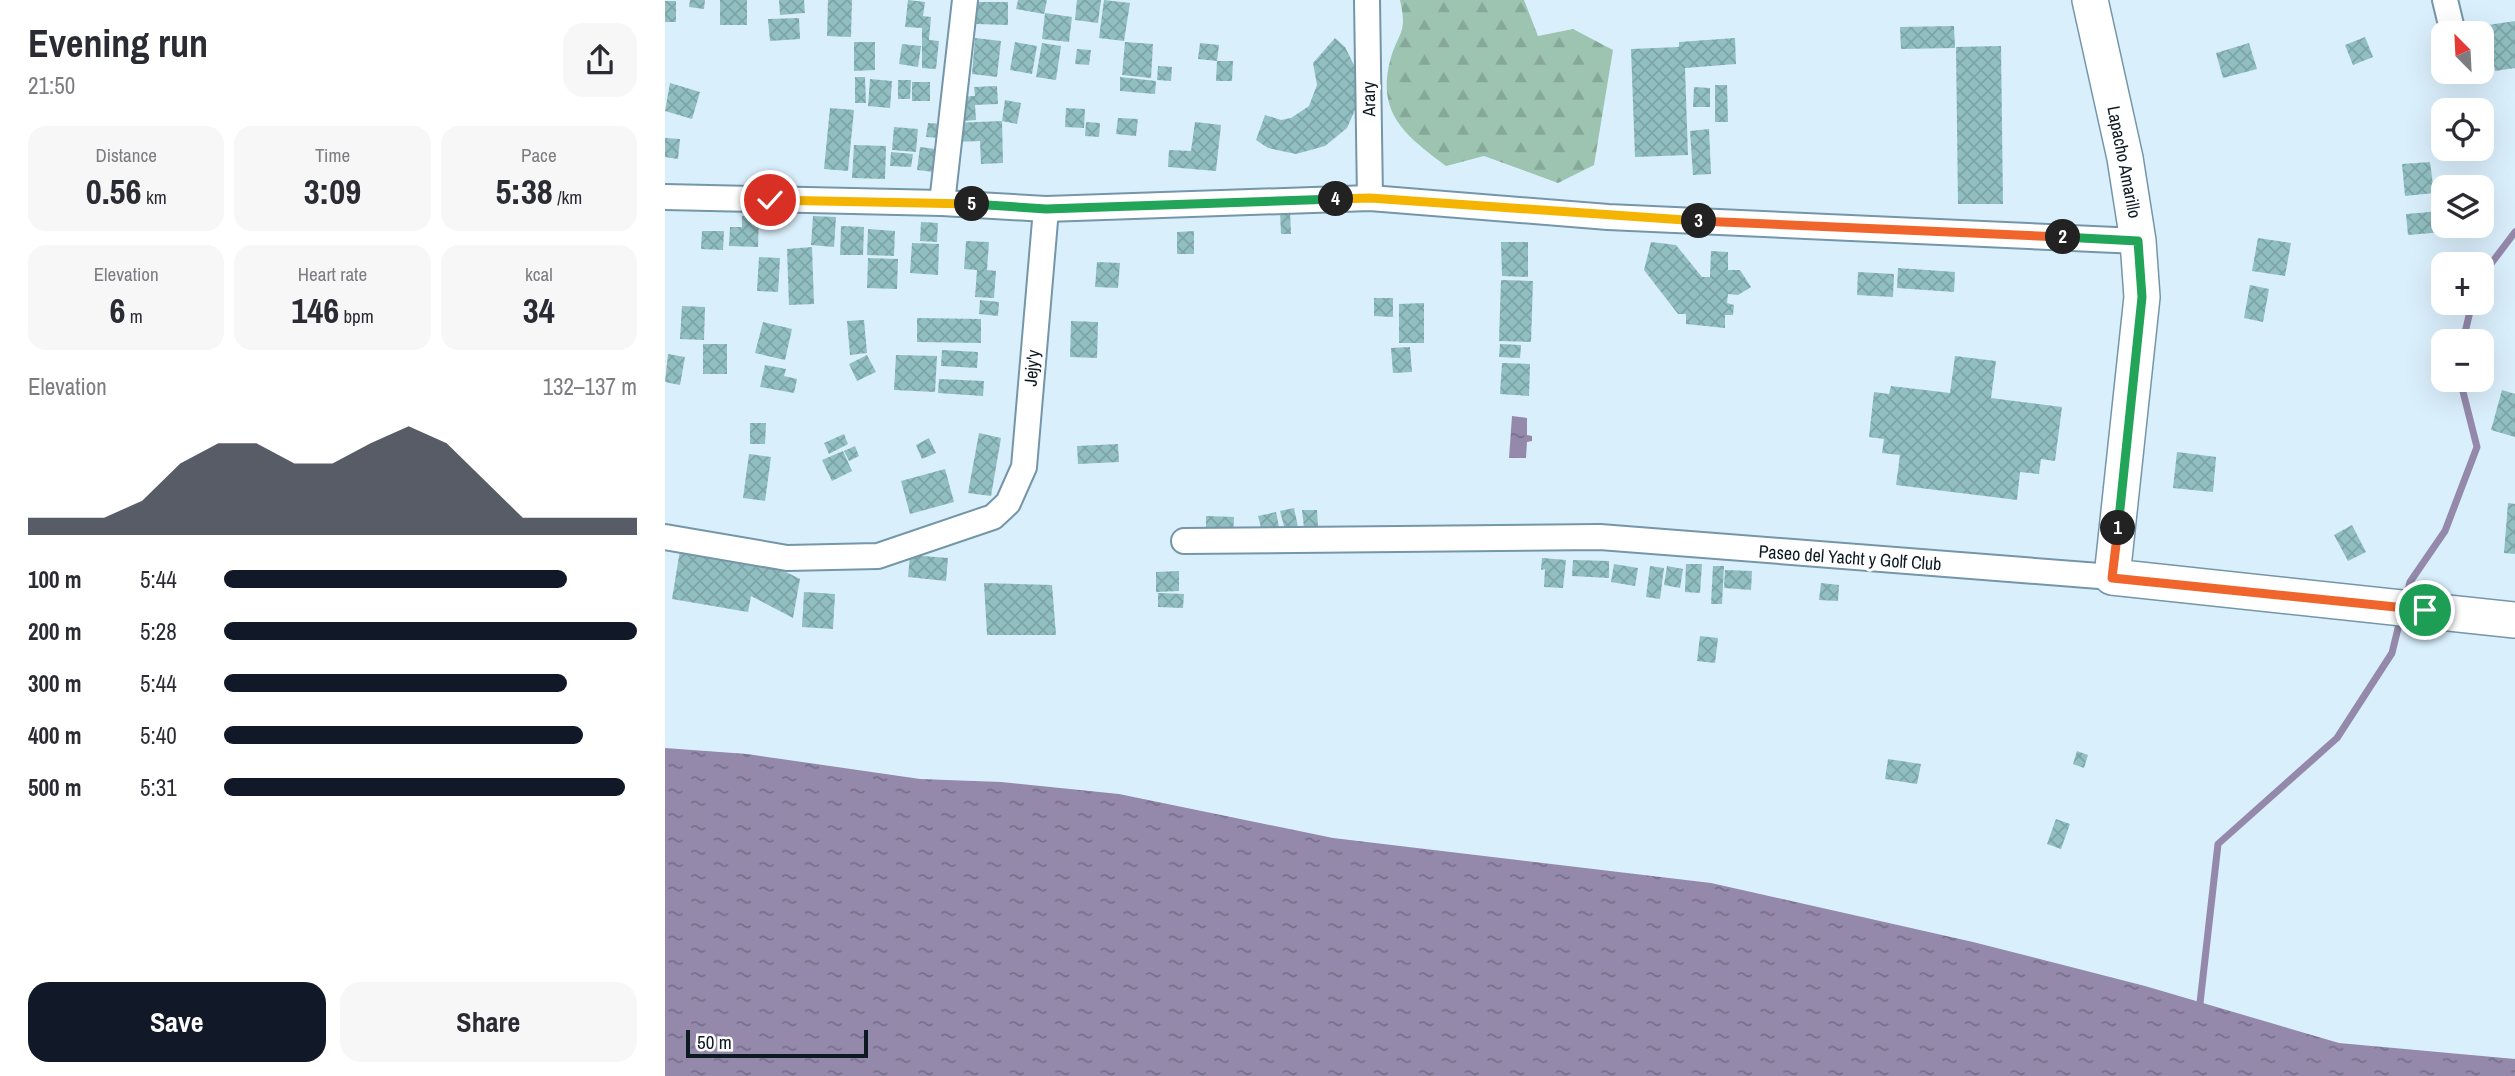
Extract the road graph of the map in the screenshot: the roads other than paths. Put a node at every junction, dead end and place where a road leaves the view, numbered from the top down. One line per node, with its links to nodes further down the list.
1 (965, 0): 8 (street)
2 (1367, 0): 7 (street, Arary)
3 (2089, 0): 10 (main road, Lapacho Amarillo)
4 (2445, 0): 5 (street)
5 (2450, 21)
6 (665, 197): 8 (street)
7 (1370, 198): 9 (street); 10 (street)
8 (942, 203): 9 (street)
9 (1046, 209): 11 (street, Jejy'y)
10 (2138, 241): 13 (main road, Lapacho Amarillo)
11 (665, 537)
12 (1184, 541): 13 (street, Paseo del Yacht y Golf Club)
13 (2112, 578): 14 (main road, Paseo del Yacht y Golf Club)
14 (2515, 620)

